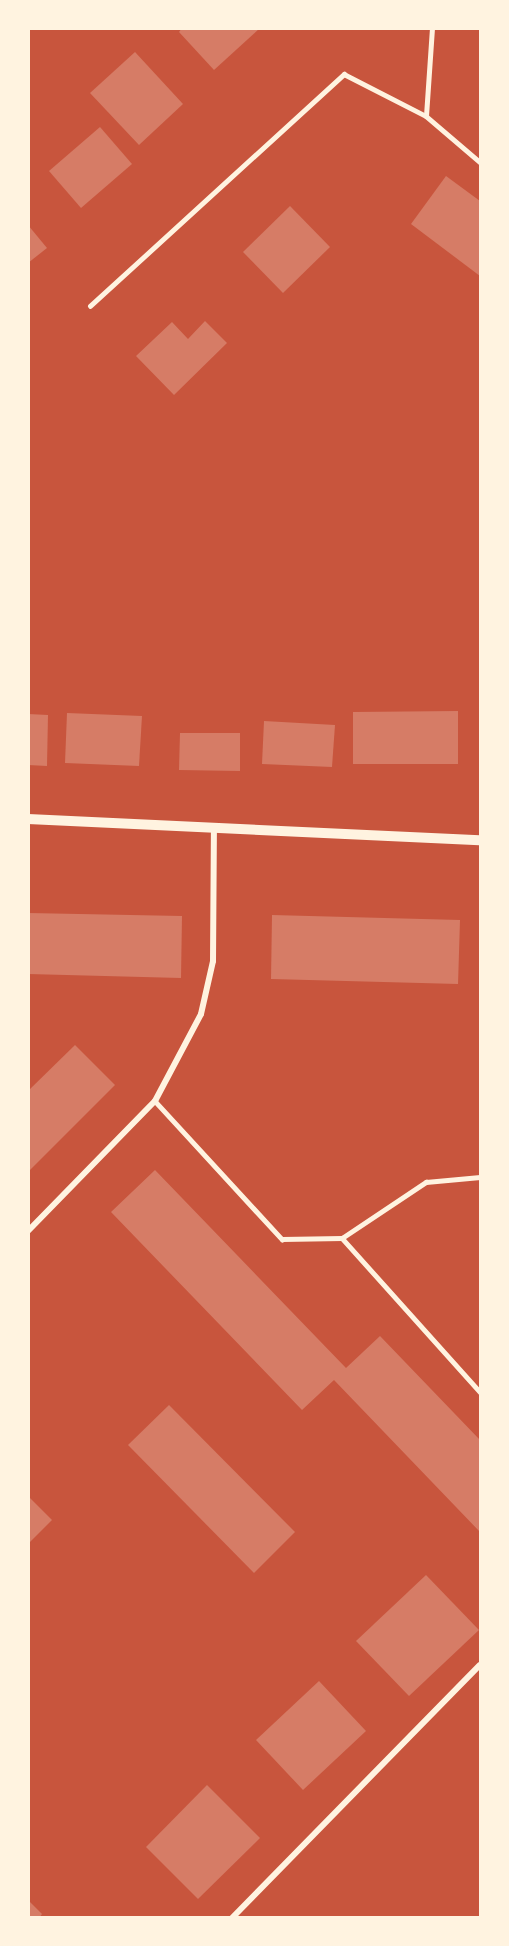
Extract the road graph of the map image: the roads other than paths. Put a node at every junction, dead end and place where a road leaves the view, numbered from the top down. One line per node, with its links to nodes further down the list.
1 (432, 28): 2 (lane)
2 (426, 116): 3 (lane); 4 (lane)
3 (480, 162)
4 (90, 306)
5 (28, 819): 6 (street)
6 (214, 829): 7 (street); 8 (street)
7 (480, 840)
8 (155, 1101): 10 (street); 11 (lane)
9 (480, 1177): 11 (lane)
10 (28, 1231)
11 (342, 1238): 12 (lane)
12 (480, 1392)
13 (480, 1665): 14 (street)
14 (232, 1917)

